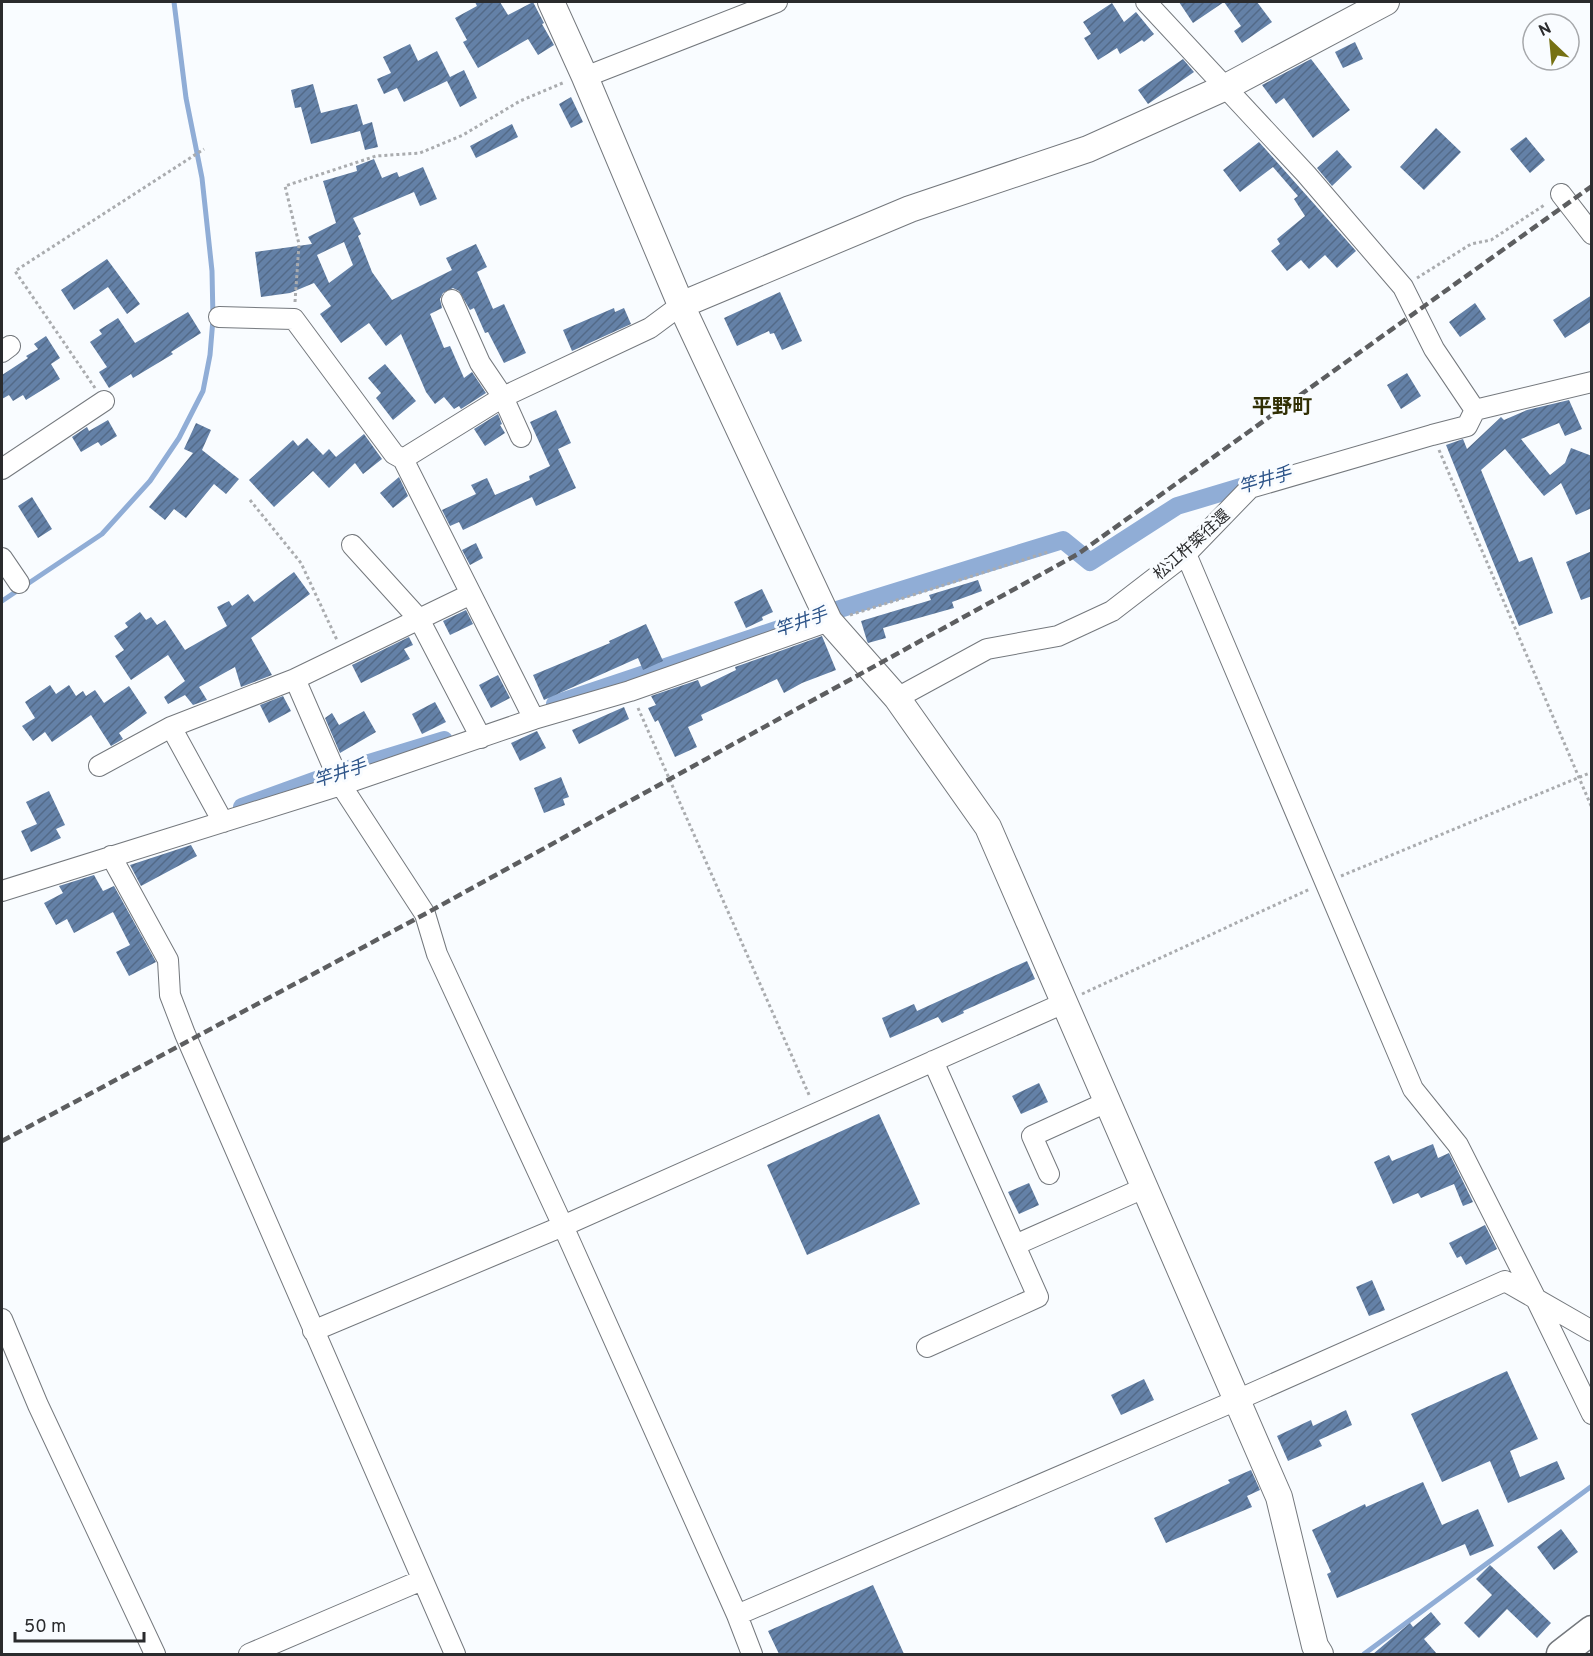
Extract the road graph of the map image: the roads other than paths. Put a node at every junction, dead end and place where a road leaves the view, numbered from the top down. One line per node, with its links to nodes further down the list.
1 (551, 2): 5 (street)
2 (777, 2): 5 (street)
3 (1146, 2): 6 (street)
4 (1386, 2): 6 (street)
5 (585, 77): 10 (street)
6 (1226, 87): 10 (street); 15 (street)
7 (1561, 194): 8 (street)
8 (1592, 234)
9 (452, 300): 13 (street)
10 (681, 305): 13 (street); 25 (street)
11 (219, 316): 17 (street)
12 (1592, 382): 15 (street)
13 (503, 397): 16 (street); 17 (street)
14 (104, 401): 18 (street)
15 (1475, 410): 20 (street, 松江杵築往還)
16 (521, 437)
17 (404, 459): 23 (street)
18 (2, 469)
19 (352, 545): 24 (street)
20 (1186, 554): 27 (street, 松江杵築往還); 43 (street)
21 (2, 558): 22 (street)
22 (19, 583)
23 (471, 594): 24 (street); 28 (street)
24 (419, 619): 26 (street); 30 (street)
25 (829, 621): 27 (street); 28 (street)
26 (295, 679): 29 (street); 32 (street)
27 (897, 698): 36 (street)
28 (534, 719): 30 (street)
29 (171, 727): 31 (street); 33 (street)
30 (481, 738): 32 (street)
31 (99, 766)
32 (341, 785): 33 (street); 41 (street)
33 (223, 822): 34 (street)
34 (111, 856): 35 (street); 45 (street)
35 (2, 891)
36 (1064, 1003): 37 (street); 38 (street)
37 (933, 1061): 41 (street); 42 (street)
38 (1107, 1102): 39 (street); 40 (street)
39 (1049, 1174)
40 (1144, 1188): 42 (street); 48 (street)
41 (563, 1226): 45 (street); 51 (street)
42 (1015, 1245): 47 (street)
43 (1537, 1301): 46 (street); 48 (street); 49 (street)
44 (2, 1319): 53 (street)
45 (313, 1331): 50 (street)
46 (1592, 1332)
47 (927, 1347)
48 (1237, 1401): 51 (street); 57 (street)
49 (1592, 1414)
50 (422, 1580): 54 (street); 55 (street)
51 (736, 1615): 56 (street)
52 (1592, 1630): 58 (main road)
53 (155, 1654)
54 (249, 1654)
55 (455, 1654)
56 (752, 1654)
57 (1320, 1654)
58 (1561, 1654)

